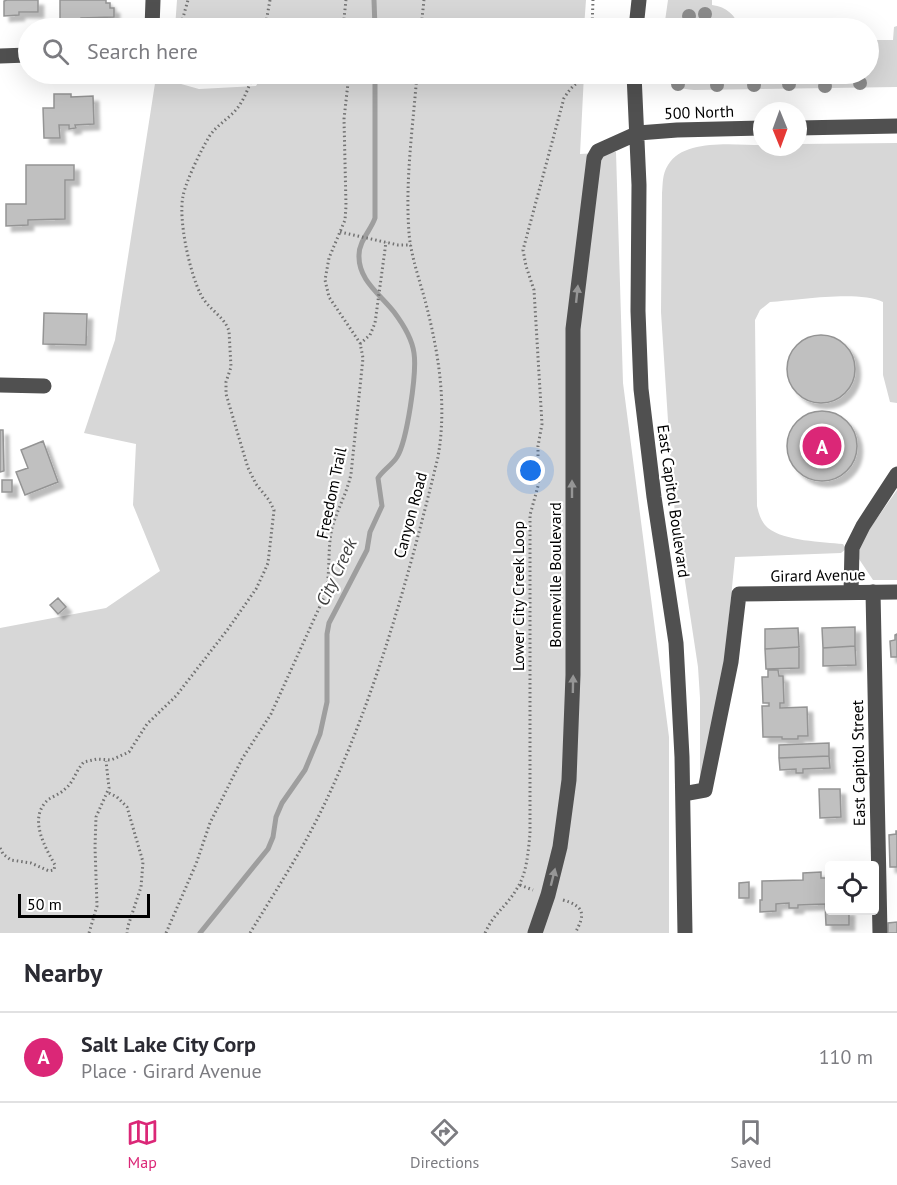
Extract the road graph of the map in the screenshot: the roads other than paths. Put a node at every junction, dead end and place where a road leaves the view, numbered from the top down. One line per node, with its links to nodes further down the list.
1 (153, 0): 3 (street)
2 (639, 0): 4 (street)
3 (152, 18)
4 (637, 18)
5 (18, 55): 6 (street)
6 (0, 56)
7 (635, 84): 11 (street, East Capitol Boulevard)
8 (897, 126): 10 (street)
9 (753, 128): 11 (street, 500 North)
10 (807, 128)
11 (638, 133): 18 (street, East Capitol Boulevard); 19 (street, Bonneville Boulevard, one-way to 11)
12 (0, 385): 13 (street)
13 (44, 386)
14 (897, 474): 15 (street)
15 (851, 592): 16 (street, Girard Avenue); 18 (street, Girard Avenue)
16 (873, 592): 17 (street, Girard Avenue); 21 (street, East Capitol Street)
17 (897, 592)
18 (682, 794): 20 (street, East Capitol Boulevard)
19 (535, 933)
20 (685, 933)
21 (880, 933)

